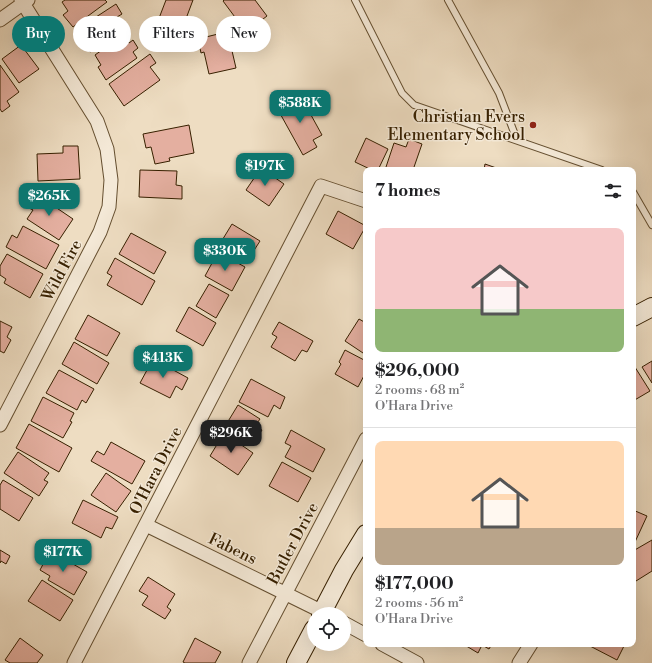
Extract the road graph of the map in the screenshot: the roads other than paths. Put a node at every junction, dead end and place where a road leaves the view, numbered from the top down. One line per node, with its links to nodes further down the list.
1 (355, 0): 5 (lane)
2 (448, 0): 5 (lane)
3 (24, 1): 4 (street); 12 (street, Wild Fire)
4 (0, 20)
5 (517, 140): 6 (lane)
6 (594, 167)
7 (636, 197): 9 (lane)
8 (363, 200): 14 (street, O'Hara Drive)
9 (652, 225)
10 (652, 307): 11 (street)
11 (636, 315)
12 (0, 425)
13 (363, 445): 16 (street, Butler Drive)
14 (146, 525): 16 (street, Fabens); 24 (street, O'Hara Drive)
15 (363, 539): 18 (street)
16 (285, 592): 17 (street, Fabens); 25 (street, Butler Drive)
17 (313, 607)
18 (327, 607)
19 (351, 627): 20 (street)
20 (363, 633)
21 (307, 642): 26 (street)
22 (388, 647): 27 (street)
23 (529, 647): 28 (street)
24 (74, 663)
25 (249, 663)
26 (296, 663)
27 (417, 663)
28 (520, 663)

